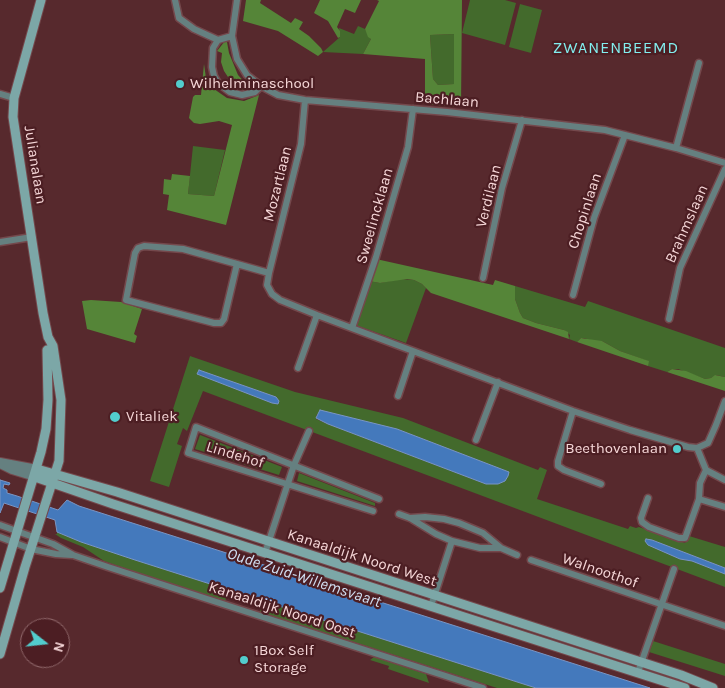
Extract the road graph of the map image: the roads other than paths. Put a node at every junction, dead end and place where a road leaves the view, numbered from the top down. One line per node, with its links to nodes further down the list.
1 (41, 0): 9 (main road, Julianalaan)
2 (175, 0): 5 (street)
3 (237, 0): 4 (street, Bachlaan)
4 (232, 36): 5 (street); 7 (street, Bachlaan)
5 (218, 40): 7 (street)
6 (699, 63): 14 (street)
7 (261, 86): 10 (street, Bachlaan)
8 (0, 94): 9 (street)
9 (14, 98): 17 (main road, Julianalaan)
10 (305, 100): 11 (street, Bachlaan); 20 (street, Mozartlaan)
11 (413, 109): 12 (street, Bachlaan); 25 (street, Sweelincklaan)
12 (522, 120): 13 (street, Bachlaan); 21 (street, Verdilaan)
13 (625, 135): 14 (street, Bachlaan); 22 (street, Chopinlaan)
14 (676, 148): 15 (street, Bachlaan)
15 (725, 163)
16 (725, 169): 24 (street, Brahmslaan)
17 (32, 237): 18 (street); 26 (main road, Julianalaan)
18 (0, 242)
19 (238, 264): 19 (street); 20 (street)
20 (269, 273): 23 (street)
21 (483, 278)
22 (573, 295)
23 (317, 315): 25 (street); 28 (street)
24 (669, 319)
25 (352, 328): 27 (street)
26 (48, 337): 39 (main road, Julianalaan); 40 (main road, Julianalaan)
27 (413, 351): 29 (street); 30 (street)
28 (298, 368)
29 (498, 382): 32 (street); 34 (street)
30 (398, 396)
31 (725, 401): 35 (street)
32 (574, 411): 35 (street); 43 (street)
33 (309, 431): 37 (street)
34 (476, 440)
35 (697, 448): 38 (street)
36 (0, 463): 39 (street, Kanaaldijk Noord West)
37 (294, 465): 42 (street); 42 (street, Lindehof); 44 (street, Lindehof)
38 (706, 470): 41 (street); 46 (street)
39 (36, 473): 40 (main road, Kanaaldijk Noord West); 52 (main road, Julianalaan)
40 (53, 478): 54 (main road, Julianalaan); 57 (main road, Kanaaldijk Noord West); 60 (main road, Kanaaldijk Noord West)
41 (725, 480)
42 (288, 484): 48 (street, Lindehof); 57 (street)
43 (601, 484)
44 (379, 498)
45 (648, 498): 46 (street)
46 (699, 499): 47 (street)
47 (724, 505)
48 (373, 511)
49 (399, 514): 50 (street)
50 (410, 518): 55 (street); 58 (street)
51 (0, 525): 52 (street, Kanaaldijk Noord Oost)
52 (18, 531): 54 (street, Kanaaldijk Noord Oost); 56 (main road, Julianalaan)
53 (0, 537): 56 (street, Kanaaldijk Noord Oost)
54 (35, 537): 59 (main road, Julianalaan); 61 (street, Kanaaldijk Noord Oost)
55 (452, 541): 58 (street); 66 (street)
56 (14, 542): 59 (street, Kanaaldijk Noord Oost); 65 (main road, Julianalaan)
57 (269, 542): 60 (street); 66 (main road, Kanaaldijk Noord West)
58 (500, 548): 62 (street)
59 (31, 549): 61 (street, Kanaaldijk Noord Oost); 70 (main road, Julianalaan)
60 (266, 553): 68 (main road, Kanaaldijk Noord West)
61 (73, 555): 73 (street, Kanaaldijk Noord Oost)
62 (517, 555)
63 (531, 560): 67 (street, Walnoothof)
64 (674, 569): 67 (street)
65 (0, 588)
66 (435, 595): 68 (street); 71 (main road, Kanaaldijk Noord West)
67 (662, 605): 69 (street, Walnoothof); 71 (street)
68 (431, 606): 72 (main road, Kanaaldijk Noord West)
69 (725, 626)
70 (0, 654)
71 (641, 662): 72 (street); 75 (main road, Kanaaldijk Noord West)
72 (638, 672): 74 (main road, Kanaaldijk Noord West)
73 (484, 688)
74 (686, 688)
75 (714, 688)

